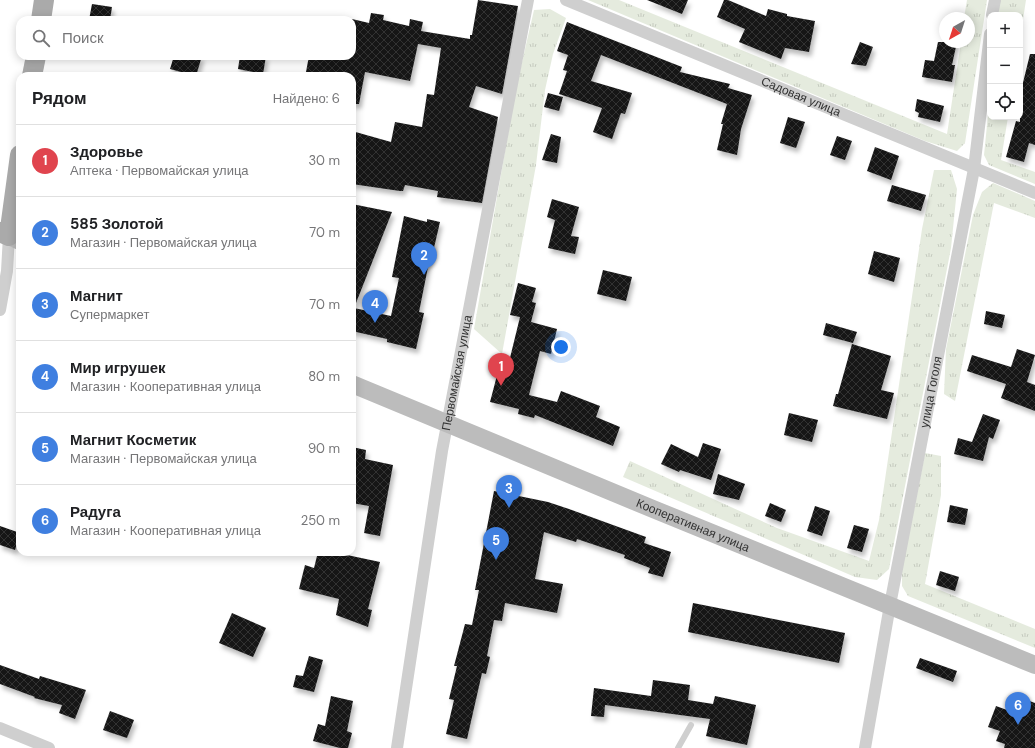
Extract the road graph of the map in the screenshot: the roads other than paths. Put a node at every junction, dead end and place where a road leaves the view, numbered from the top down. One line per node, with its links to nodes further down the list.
1 (44, 0): 6 (main road)
2 (528, 0): 16 (street, Первомайская улица)
3 (566, 0): 10 (street, Садовая улица)
4 (995, 0): 5 (street)
5 (993, 12)
6 (42, 16)
7 (988, 48): 10 (street, улица Гоголя)
8 (35, 60): 9 (main road)
9 (33, 72)
10 (974, 169): 12 (street, Садовая улица); 17 (street, улица Гоголя)
11 (16, 187): 13 (main road)
12 (1035, 193)
13 (10, 236): 14 (street)
14 (0, 310)
15 (356, 386): 16 (street, Кооперативная улица)
16 (448, 424): 17 (street, Кооперативная улица); 22 (street, Первомайская улица)
17 (890, 605): 18 (street, Кооперативная улица); 24 (street, улица Гоголя)
18 (1035, 665)
19 (691, 725): 23 (lane)
20 (0, 728): 21 (street)
21 (49, 748)
22 (397, 748)
23 (678, 748)
24 (865, 748)

